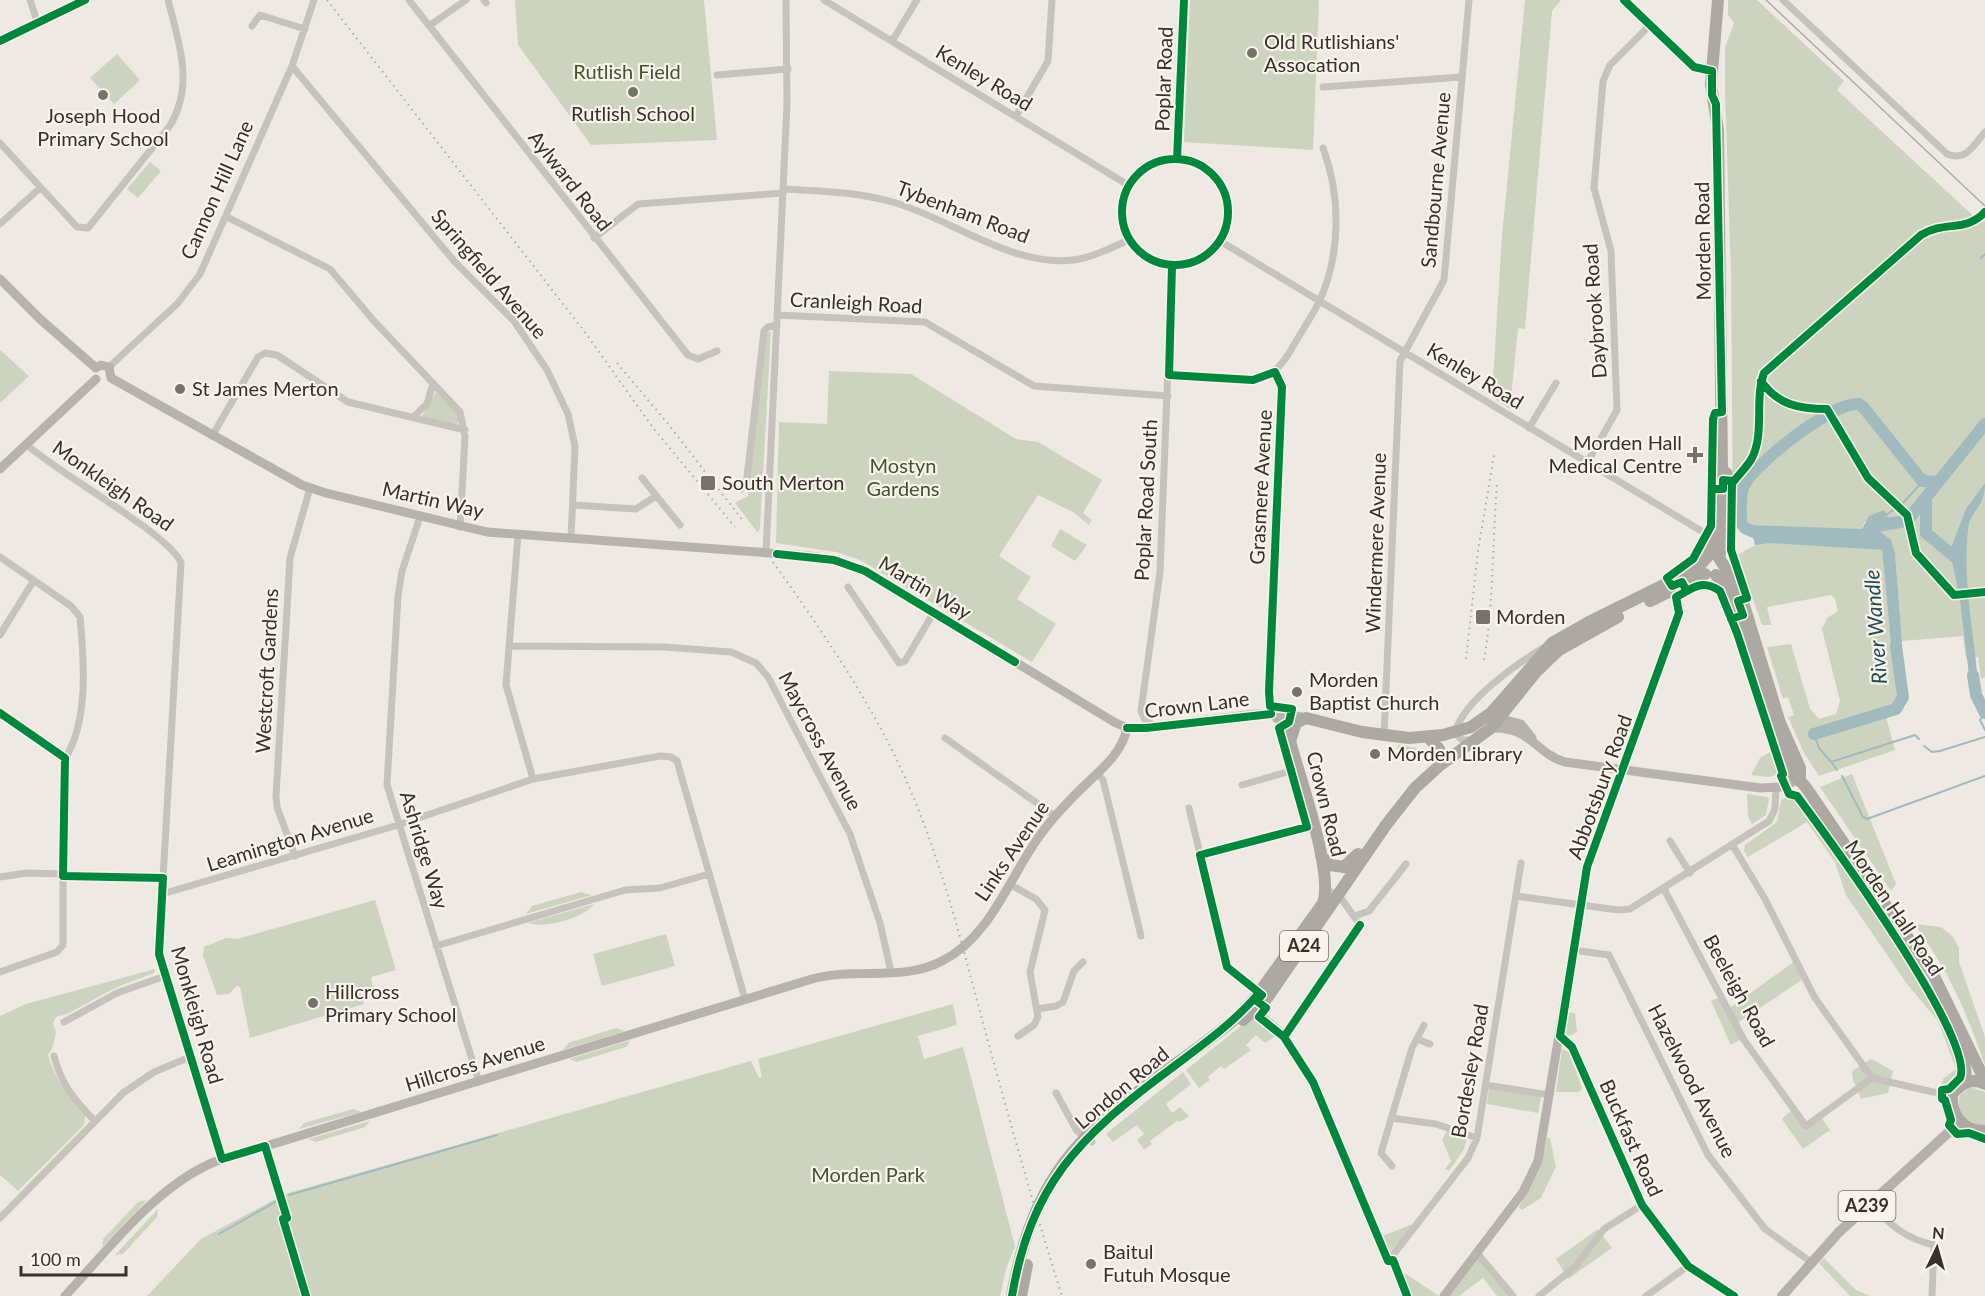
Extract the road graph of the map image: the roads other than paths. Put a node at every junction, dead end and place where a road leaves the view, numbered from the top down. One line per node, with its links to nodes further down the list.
1 (30, 0): 16 (street)
2 (85, 0): 16 (street)
3 (168, 0): 37 (street)
4 (314, 0): 20 (street, Cannon Hill Lane)
5 (409, 0): 19 (street, Aylward Road)
6 (466, 0): 19 (street)
7 (786, 0): 25 (street)
8 (824, 0): 23 (street, Kenley Road)
9 (917, 0): 23 (street)
10 (1052, 0): 31 (street)
11 (1184, 0): 35 (street, Poplar Road)
12 (1469, 0): 28 (street, Sandbourne Avenue)
13 (1624, 0): 17 (main road)
14 (1718, 0): 21 (highway, Morden Road)
15 (1783, 0): 32 (street)
16 (38, 24): 22 (street)
17 (1650, 25): 26 (main road); 65 (street, Daybrook Road)
18 (252, 26): 20 (street)
19 (429, 26): 41 (street, Aylward Road)
20 (305, 29): 24 (street, Cannon Hill Lane)
21 (1717, 35): 26 (highway, Morden Road); 30 (highway, Morden Road)
22 (0, 41)
23 (892, 41): 31 (street, Kenley Road)
24 (291, 66): 39 (street, Cannon Hill Lane); 72 (street, Springfield Avenue)
25 (788, 69): 27 (street); 38 (street)
26 (1712, 71): 30 (highway, Morden Road)
27 (717, 75)
28 (1462, 77): 29 (street); 50 (street, Sandbourne Avenue)
29 (1323, 87)
30 (1716, 104): 67 (highway, Morden Road)
31 (1016, 116): 36 (street, Kenley Road)
32 (1985, 132)
33 (0, 143): 37 (street)
34 (1323, 148): 46 (street)
35 (1178, 159): 36 (street); 43 (street)
36 (1128, 185): 42 (street)
37 (40, 188): 40 (street)
38 (783, 191): 41 (street, Tybenham Road); 42 (street, Tybenham Road); 47 (street)
39 (226, 217): 51 (street, Cannon Hill Lane); 57 (street)
40 (0, 224)
41 (594, 238): 49 (street, Aylward Road)
42 (1129, 240): 44 (street)
43 (1220, 241): 44 (street); 46 (street, Kenley Road)
44 (1172, 266): 54 (street, Poplar Road South)
45 (0, 279): 52 (main road)
46 (1319, 301): 50 (street, Kenley Road); 53 (street)
47 (777, 315): 48 (street); 59 (street, Cranleigh Road)
48 (777, 326): 70 (street); 79 (street)
49 (717, 351)
50 (1404, 352): 61 (street, Kenley Road); 100 (street, Windermere Avenue)
51 (109, 367): 52 (main road); 55 (main road)
52 (96, 368): 56 (main road)
53 (1275, 372): 54 (street, Grasmere Avenue); 91 (street, Grasmere Avenue)
54 (1169, 375): 59 (street, Poplar Road South)
55 (111, 378): 56 (main road); 63 (main road, Martin Way)
56 (96, 379): 64 (main road)
57 (433, 382): 60 (street); 62 (street)
58 (1556, 383): 61 (street)
59 (1168, 396): 97 (street, Poplar Road South)
60 (413, 417): 62 (street); 63 (street)
61 (1529, 428): 65 (street, Kenley Road)
62 (465, 430): 75 (street)
63 (212, 435): 69 (main road, Martin Way)
64 (26, 444): 66 (main road); 131 (street, Monkleigh Road)
65 (1587, 463): 77 (street, Kenley Road)
66 (0, 469)
67 (1722, 469): 77 (highway, Morden Road); 81 (highway, Morden Road)
68 (642, 478): 71 (street)
69 (310, 488): 73 (main road, Martin Way); 123 (street, Westcroft Gardens)
70 (741, 489)
71 (657, 496): 72 (street); 74 (street)
72 (573, 505): 78 (street, Springfield Avenue)
73 (420, 517): 75 (main road, Martin Way); 117 (street, Ashridge Way)
74 (680, 525)
75 (460, 527): 76 (main road, Martin Way)
76 (518, 535): 78 (main road, Martin Way); 88 (street)
77 (1713, 538): 81 (highway, Morden Road)
78 (571, 540): 79 (main road, Martin Way)
79 (766, 553): 85 (main road, Martin Way)
80 (0, 557): 82 (street)
81 (1712, 566): 84 (highway, London Road / A24); 87 (highway, London Road / A24); 112 (highway, Morden Hall Road)
82 (34, 580): 86 (street); 106 (street)
83 (848, 587): 85 (street)
84 (1673, 591): 89 (highway, London Road / A24); 108 (street, Abbotsbury Road)
85 (934, 612): 98 (main road, Martin Way)
86 (0, 635)
87 (1552, 643): 95 (highway, London Road / A24); 99 (street)
88 (508, 646): 111 (street); 146 (street, Maycross Avenue)
89 (1514, 701): 93 (highway, London Road / A24); 96 (main road)
90 (2, 714): 94 (street); 106 (street)
91 (1270, 714): 92 (main road, Crown Lane); 97 (main road, Crown Lane); 105 (main road, Crown Road)
92 (1306, 718): 100 (highway, Crown Lane / A24); 105 (highway, Crown Road)
93 (1502, 718): 95 (highway, London Road / A24); 96 (main road)
94 (0, 724)
95 (1487, 724): 99 (highway, London Road / A24); 103 (highway, London Road / A24); 104 (main road)
96 (1521, 724): 104 (main road)
97 (1157, 727): 98 (main road, Crown Lane)
98 (1127, 728): 110 (main road, Links Avenue)
99 (1455, 733): 101 (highway, Crown Lane / A24); 103 (street)
100 (1384, 736): 101 (highway, Crown Lane / A24)
101 (1428, 737): 107 (highway)
102 (945, 738): 116 (street)
103 (1474, 740): 107 (highway, London Road / A24)
104 (1533, 740): 108 (main road)
105 (1290, 741): 109 (highway, Crown Road / A24)
106 (65, 758): 129 (street)
107 (1439, 766): 119 (highway, London Road / A24)
108 (1622, 768): 114 (main road); 137 (main road, Abbotsbury Road)
109 (1297, 769): 113 (street); 118 (highway, Crown Road / A24)
110 (1097, 772): 116 (main road, Links Avenue); 139 (street)
111 (533, 779): 117 (street, Leamington Avenue); 128 (street, Leamington Avenue)
112 (1800, 779): 114 (main road); 153 (highway, Morden Hall Road)
113 (1242, 785)
114 (1776, 788): 121 (street)
115 (1189, 808): 122 (street)
116 (1055, 816): 132 (main road, Links Avenue)
117 (398, 825): 123 (street, Leamington Avenue); 140 (street, Ashridge Way)
118 (1313, 825): 122 (street); 124 (highway, Crown Road / A24)
119 (1386, 825): 124 (highway, A24); 133 (highway, London Road / A24)
120 (1670, 841): 127 (street)
121 (1733, 846): 127 (street); 160 (street)
122 (1200, 855): 144 (street)
123 (294, 856): 135 (street, Leamington Avenue)
124 (1321, 856): 133 (highway, Crown Road / A24)
125 (1521, 863): 136 (street, Bordesley Road)
126 (1406, 864): 138 (street)
127 (1690, 873): 134 (street)
128 (709, 874): 140 (street); 148 (street)
129 (63, 875): 130 (street); 131 (street); 145 (street)
130 (0, 877)
131 (163, 878): 135 (street, Monkleigh Road)
132 (1011, 885): 142 (main road, Links Avenue); 149 (street)
133 (1329, 887): 138 (street); 150 (highway, London Road / A24); 173 (highway, London Road / A24)
134 (1664, 889): 137 (street); 160 (street, Beeleigh Road)
135 (162, 894): 147 (street, Monkleigh Road)
136 (1516, 896): 137 (street); 164 (street, Bordesley Road)
137 (1580, 906): 141 (main road, Abbotsbury Road)
138 (1355, 916): 150 (street)
139 (1141, 936)
140 (436, 946): 161 (street, Ashridge Way)
141 (1573, 950): 155 (main road, Abbotsbury Road); 180 (street, Hazelwood Avenue)
142 (942, 961): 146 (main road, Hillcross Avenue)
143 (1083, 962): 149 (street)
144 (1227, 967)
145 (0, 972)
146 (891, 972): 148 (main road, Hillcross Avenue)
147 (165, 976): 151 (street); 159 (street, Monkleigh Road)
148 (745, 999): 161 (main road, Hillcross Avenue)
149 (1037, 1009): 154 (street)
150 (1256, 1010): 173 (highway, London Road / A24)
151 (64, 1022)
152 (1424, 1025): 156 (street)
153 (1961, 1034): 162 (highway, Morden Hall Road); 163 (highway, Morden Hall Road)
154 (1018, 1036)
155 (1560, 1036): 167 (main road, Abbotsbury Road); 177 (street, Buckfast Road)
156 (1417, 1039): 157 (street); 168 (street)
157 (1430, 1044)
158 (54, 1056): 169 (street)
159 (190, 1057): 169 (street); 174 (street, Monkleigh Road)
160 (1872, 1078): 166 (street)
161 (479, 1082): 174 (main road, Hillcross Avenue)
162 (1965, 1082): 163 (highway, Morden Hall Road); 166 (highway)
163 (1985, 1083)
164 (1486, 1085): 167 (street); 172 (street, Bordesley Road)
165 (1056, 1093): 173 (street)
166 (1952, 1094): 170 (highway)
167 (1550, 1095): 179 (main road, Abbotsbury Road)
168 (1391, 1118): 172 (street); 175 (street)
169 (95, 1121): 178 (street)
170 (1960, 1122): 171 (highway); 176 (main road, A239)
171 (1983, 1132)
172 (1477, 1138): 185 (street, Bordesley Road)
173 (1089, 1140): 183 (highway, London Road / A24); 184 (highway, London Road / A24)
174 (222, 1159): 182 (main road, Hillcross Avenue)
175 (1392, 1166)
176 (1870, 1204): 180 (main road, A239); 192 (street)
177 (1642, 1205): 181 (street, Buckfast Road); 188 (street)
178 (0, 1218)
179 (1477, 1253): 186 (main road, Abbotsbury Road); 187 (street)
180 (1811, 1262): 191 (main road, A239)
181 (1688, 1266): 189 (street); 190 (street, Buckfast Road)
182 (65, 1296)
183 (1012, 1296)
184 (1020, 1296)
185 (1407, 1296)
186 (1444, 1296)
187 (1513, 1296)
188 (1539, 1296)
189 (1646, 1296)
190 (1734, 1296)
191 (1782, 1296)
192 (1932, 1296)

